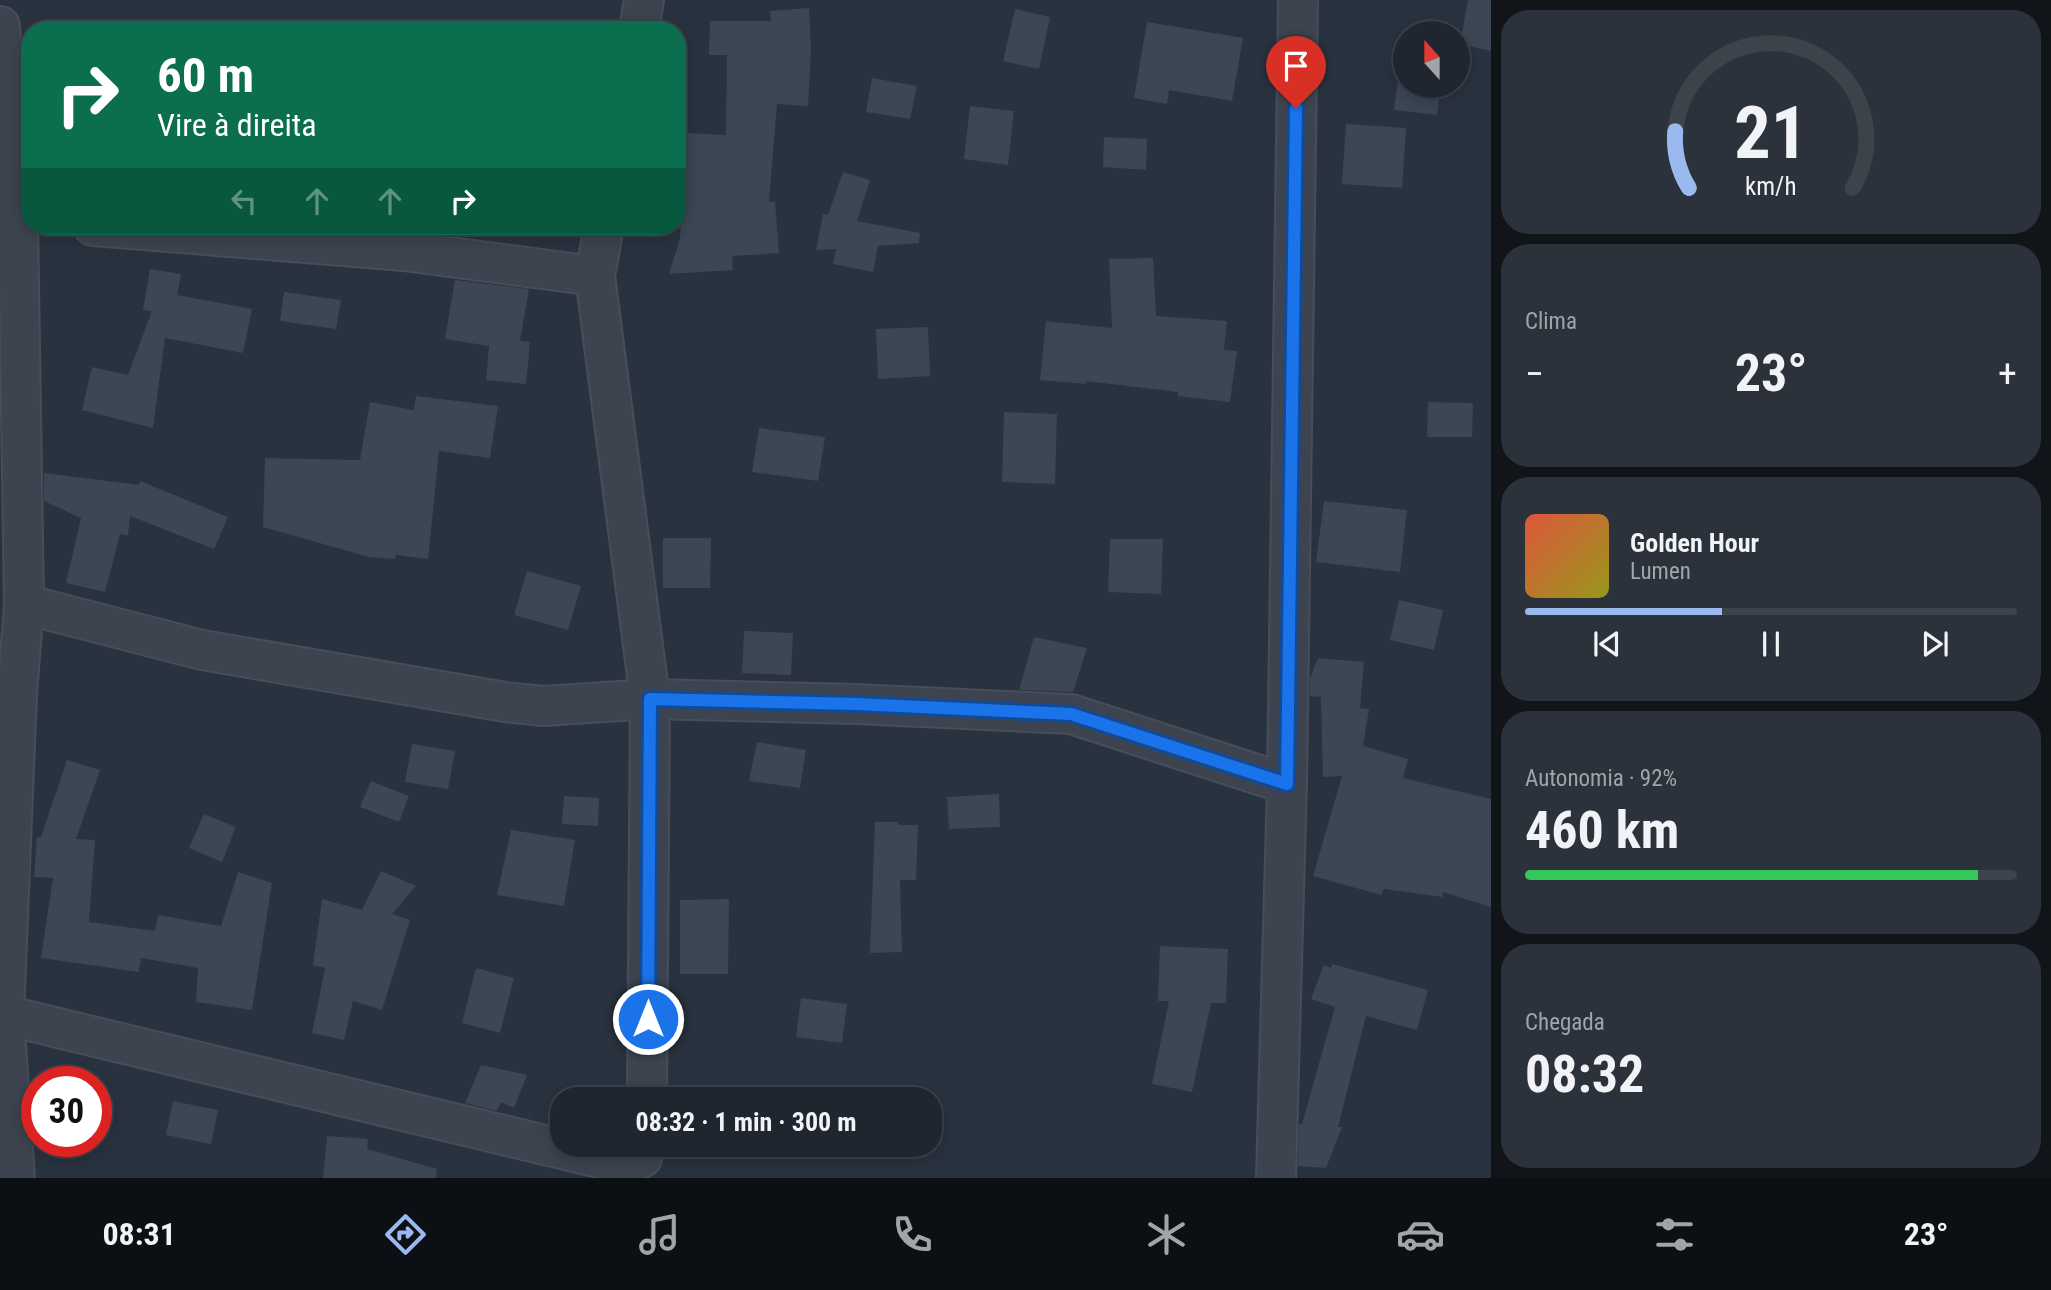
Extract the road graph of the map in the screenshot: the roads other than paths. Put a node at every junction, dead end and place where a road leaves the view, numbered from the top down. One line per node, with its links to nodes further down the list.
1 (645, 0): 3 (street)
2 (1298, 0): 11 (street)
3 (641, 21)
4 (0, 26): 5 (street)
5 (16, 219): 9 (street)
6 (205, 235): 8 (street)
7 (602, 235): 8 (street)
8 (595, 276): 10 (street)
9 (24, 604): 10 (street); 12 (street)
10 (650, 699): 11 (street); 13 (street)
11 (1287, 784): 16 (street)
12 (2, 1015): 14 (street); 15 (street)
13 (647, 1087)
14 (647, 1164)
15 (15, 1178)
16 (1276, 1178)

